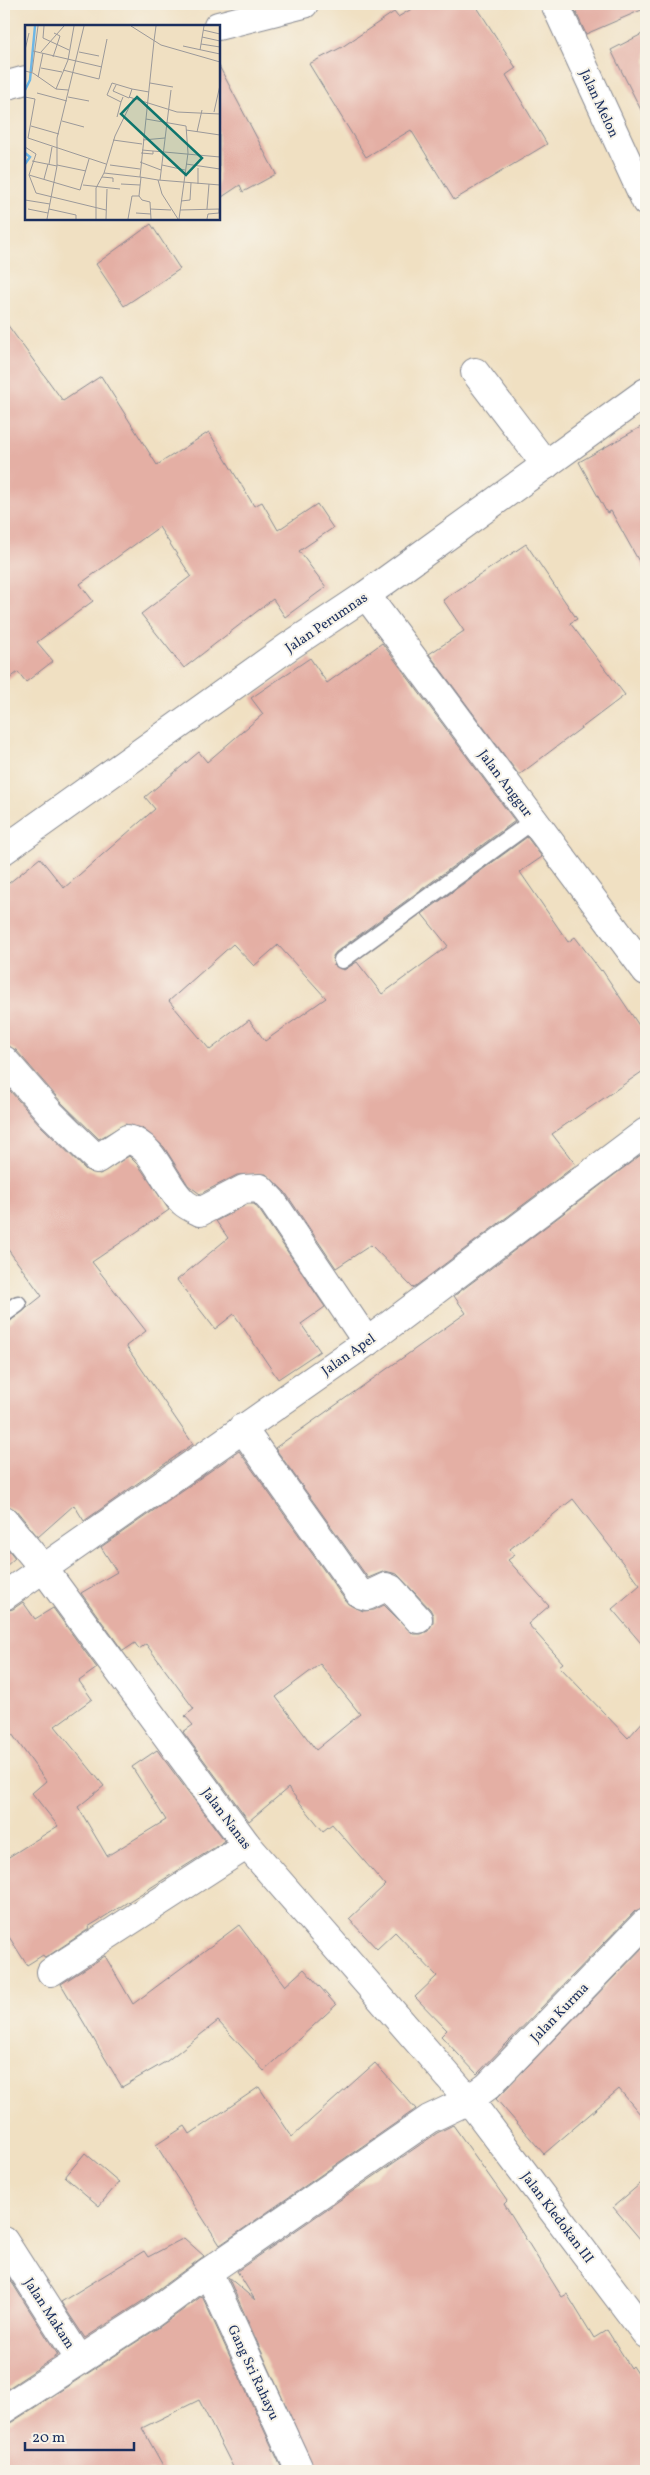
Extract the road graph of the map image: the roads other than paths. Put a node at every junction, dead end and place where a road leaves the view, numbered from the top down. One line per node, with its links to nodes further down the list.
1 (304, 4): 3 (street)
2 (555, 4): 6 (street, Jalan Melon)
3 (220, 25)
4 (25, 80): 5 (street)
5 (4, 86)
6 (646, 202)
7 (475, 372): 9 (street)
8 (646, 392): 9 (street, Jalan Perumnas)
9 (546, 465): 10 (street, Jalan Perumnas)
10 (366, 595): 11 (street, Jalan Anggur); 12 (street, Jalan Perumnas)
11 (534, 820): 13 (lane); 14 (street, Jalan Anggur)
12 (4, 850)
13 (342, 960)
14 (646, 971)
15 (4, 1060): 19 (street)
16 (646, 1132): 19 (street, Jalan Apel)
17 (18, 1304): 18 (lane)
18 (4, 1314)
19 (367, 1342): 20 (street, Jalan Apel)
20 (242, 1428): 22 (street, Jalan Apel); 24 (street)
21 (4, 1520): 22 (street, Jalan Nanas)
22 (43, 1568): 23 (street, Jalan Apel); 25 (street, Jalan Nanas)
23 (4, 1596)
24 (418, 1619)
25 (247, 1845): 27 (street); 28 (street, Jalan Nanas)
26 (646, 1922): 28 (street, Jalan Kurma)
27 (51, 1972)
28 (470, 2100): 30 (street, Jalan Kurma); 31 (street, Jalan Kledokan III)
29 (4, 2241): 32 (street, Jalan Makam)
30 (208, 2272): 32 (street, Jalan Kurma); 34 (street, Gang Sri Rahayu)
31 (646, 2334)
32 (80, 2360): 33 (street, Jalan Kurma)
33 (4, 2409)
34 (300, 2471)

